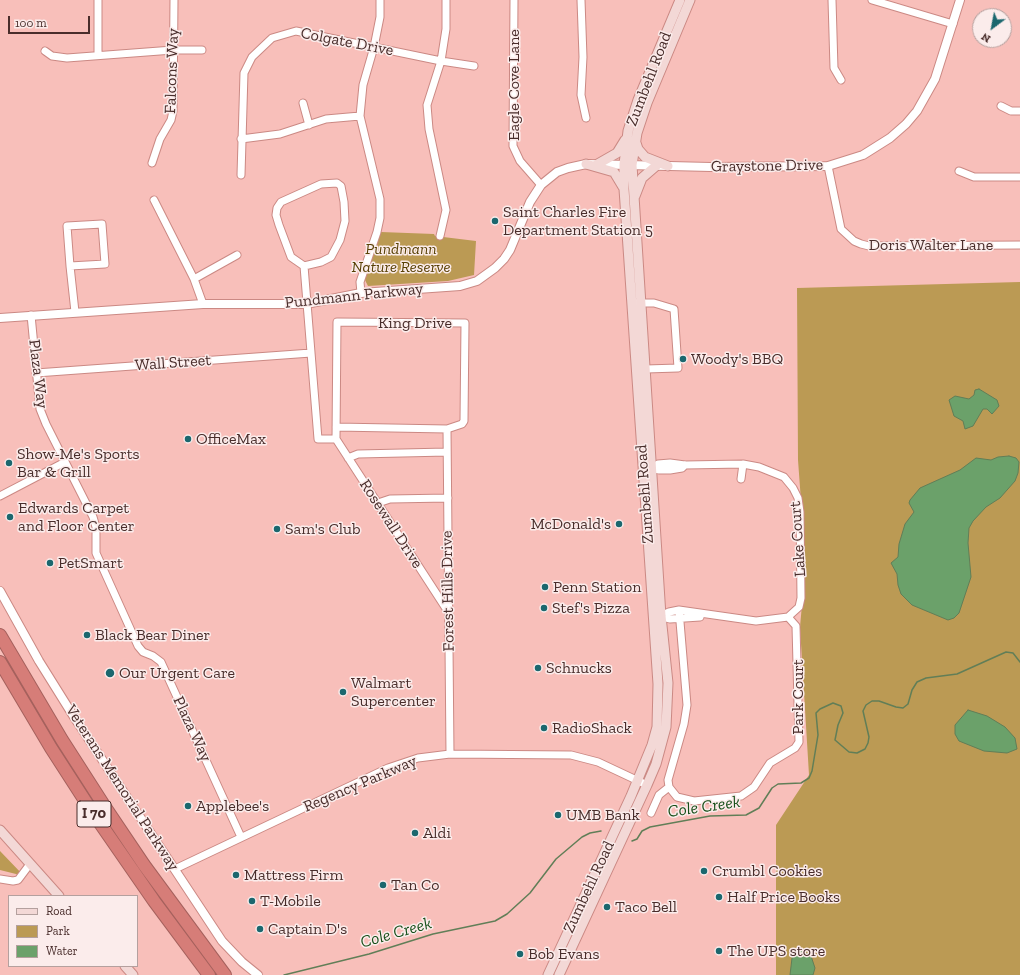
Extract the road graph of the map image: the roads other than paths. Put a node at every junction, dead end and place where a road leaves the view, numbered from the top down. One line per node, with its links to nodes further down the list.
1 (98, 0): 17 (street)
2 (174, 0): 14 (street, Falcons Way)
3 (380, 0): 13 (street)
4 (446, 0): 18 (street)
5 (514, 0): 40 (street, Eagle Cove Lane)
6 (580, 0): 25 (street)
7 (680, 0): 27 (main road, Zumbehl Road)
8 (690, 0): 29 (main road, Zumbehl Road)
9 (832, 0): 20 (street)
10 (872, 0): 12 (street)
11 (960, 0): 12 (street, Graystone Drive)
12 (953, 24): 36 (street, Graystone Drive)
13 (374, 47): 18 (street, Colgate Drive); 24 (street); 28 (street, Colgate Drive)
14 (173, 50): 15 (street); 17 (street); 30 (street, Falcons Way)
15 (202, 50)
16 (45, 51): 17 (street)
17 (98, 55)
18 (441, 61): 19 (street, Colgate Drive); 44 (street)
19 (474, 66)
20 (841, 80)
21 (303, 103): 26 (street)
22 (1001, 106): 23 (street)
23 (1020, 110)
24 (360, 116): 26 (street); 50 (street)
25 (586, 118)
26 (309, 125): 28 (street)
27 (628, 131): 32 (main road); 33 (main road, Zumbehl Road)
28 (241, 139): 38 (street, Colgate Drive)
29 (636, 142): 33 (main road, Zumbehl Road); 35 (main road)
30 (152, 163)
31 (586, 164): 32 (street, Pundmann Parkway); 40 (street, Pundmann Parkway); 41 (main road)
32 (596, 164): 33 (street, Pundmann Parkway)
33 (628, 164): 34 (street, Graystone Drive); 41 (main road, Zumbehl Road); 43 (main road, Zumbehl Road)
34 (657, 166): 35 (street, Graystone Drive); 43 (main road)
35 (668, 166): 36 (street, Graystone Drive)
36 (828, 166): 45 (street, Doris Walter Lane)
37 (959, 171): 39 (street)
38 (241, 175)
39 (1020, 177)
40 (541, 185): 50 (street, Pundmann Parkway)
41 (624, 189): 51 (main road, Zumbehl Road)
42 (154, 200): 49 (street)
43 (634, 202): 51 (main road, Zumbehl Road)
44 (440, 236)
45 (1020, 245)
46 (238, 255): 49 (street)
47 (70, 266): 47 (street); 54 (street)
48 (304, 266): 48 (street); 53 (street)
49 (194, 279): 52 (street)
50 (361, 293): 53 (street, Pundmann Parkway)
51 (636, 303): 58 (main road, Zumbehl Road); 58 (street); 67 (main road, Zumbehl Road)
52 (203, 304): 53 (street, Pundmann Parkway); 54 (street, Pundmann Parkway)
53 (306, 304): 57 (street)
54 (74, 312): 55 (street, Pundmann Parkway)
55 (31, 315): 56 (street, Pundmann Parkway); 59 (street, Plaza Way)
56 (0, 318)
57 (311, 352): 59 (street, Wall Street); 62 (street)
58 (646, 369): 67 (main road, Zumbehl Road)
59 (36, 373): 65 (street, Plaza Way)
60 (336, 427): 61 (street, King Drive); 61 (street, King Drive); 62 (street)
61 (447, 429): 63 (street, Forest Hills Drive)
62 (336, 438): 64 (street, Rosewall Drive)
63 (447, 452): 64 (street, Rosewall Drive); 70 (street, Forest Hills Drive)
64 (348, 458): 71 (street, Rosewall Drive)
65 (66, 462): 69 (street); 85 (street, Plaza Way)
66 (743, 464): 67 (street, Lake Court); 68 (street); 76 (street, Lake Court)
67 (648, 468): 75 (main road, Zumbehl Road)
68 (742, 479)
69 (0, 496)
70 (448, 498): 71 (street); 73 (street, Forest Hills Drive)
71 (378, 503): 73 (street, Rosewall Drive)
72 (0, 591): 88 (street, Veterans Memorial Parkway)
73 (447, 610): 79 (street, Forest Hills Drive)
74 (680, 614): 75 (street); 76 (street); 82 (street)
75 (657, 616): 80 (main road, Zumbehl Road); 81 (main road, Zumbehl Road)
76 (788, 617): 82 (street, Park Court)
77 (0, 635): 91 (highway, I 70)
78 (0, 662): 92 (highway, I 70)
79 (450, 754): 80 (street, Regency Parkway); 85 (street, Regency Parkway)
80 (638, 781): 81 (street, Regency Parkway); 87 (main road, Zumbehl Road)
81 (647, 785): 87 (main road, Zumbehl Road)
82 (669, 787): 83 (street)
83 (650, 813)
84 (0, 830): 86 (main road)
85 (241, 837): 88 (street, Regency Parkway)
86 (30, 864): 89 (street); 90 (main road)
87 (604, 865): 93 (main road, Zumbehl Road); 103 (main road, Zumbehl Road)
88 (175, 869): 100 (street, Veterans Memorial Parkway)
89 (0, 879)
90 (58, 895)
91 (187, 924): 98 (highway, I 70); 99 (highway)
92 (198, 960): 96 (highway); 97 (highway, I 70)
93 (554, 962): 101 (main road); 102 (main road, Zumbehl Road)
94 (126, 967): 95 (main road)
95 (133, 975)
96 (206, 975)
97 (209, 975)
98 (225, 975)
99 (235, 975)
100 (258, 975)
101 (544, 975)
102 (548, 975)
103 (559, 975)

